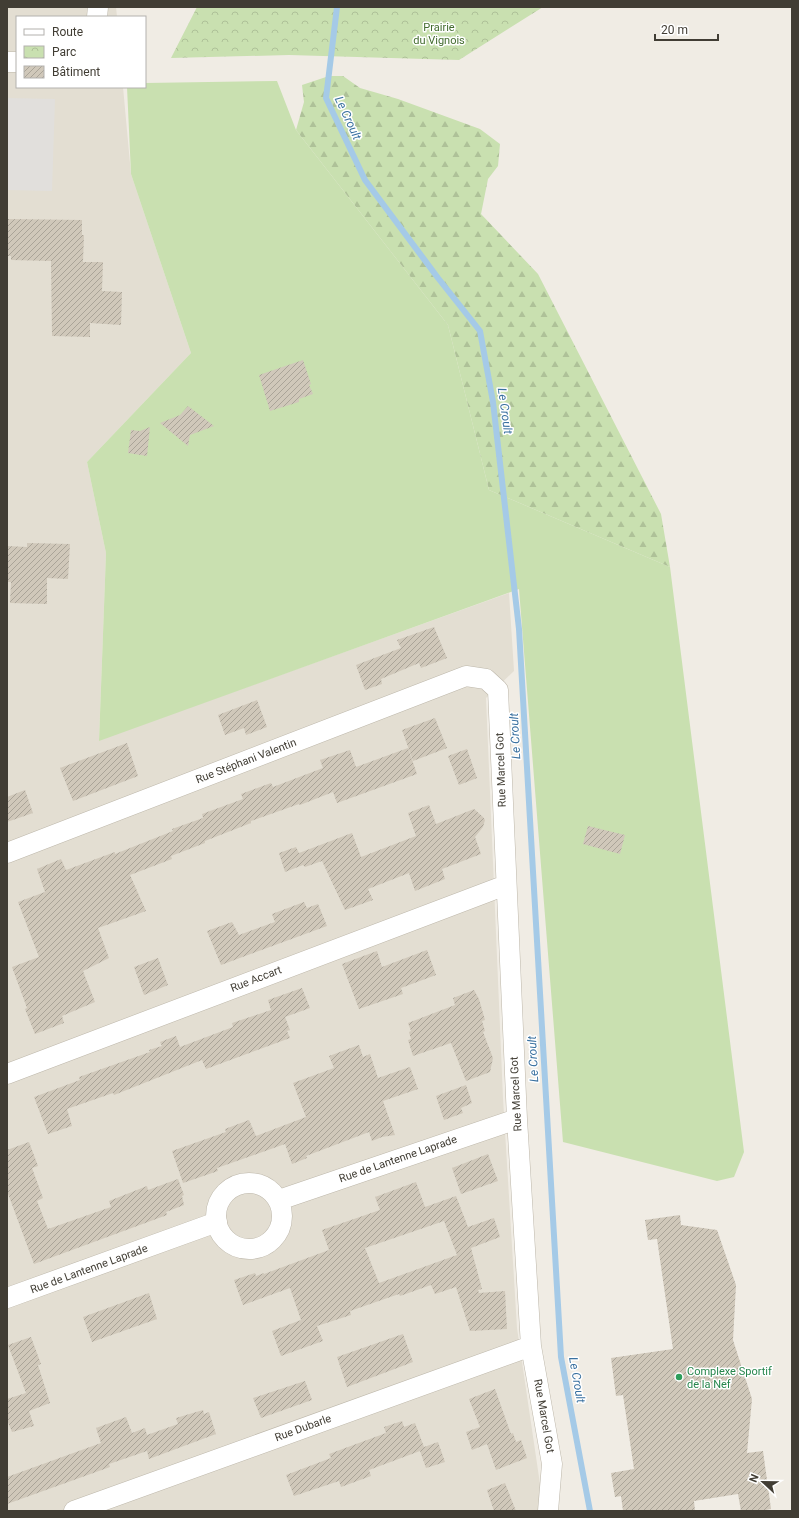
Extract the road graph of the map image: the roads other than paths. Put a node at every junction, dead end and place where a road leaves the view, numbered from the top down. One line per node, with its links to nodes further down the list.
1 (486, 679): 2 (street, Rue Stéphani Valentin); 3 (street, Rue Marcel Got)
2 (7, 853)
3 (506, 885): 4 (street, Rue Accart); 5 (street, Rue Marcel Got)
4 (7, 1074)
5 (517, 1119): 6 (street, Rue de Lantenne Laprade); 9 (street, Rue Marcel Got)
6 (279, 1200): 7 (street); 7 (street)
7 (217, 1222): 8 (street, Rue de Lantenne Laprade)
8 (7, 1298)
9 (531, 1346): 10 (street, Rue Dubarle); 11 (street, Rue Marcel Got)
10 (74, 1511)
11 (548, 1511)

